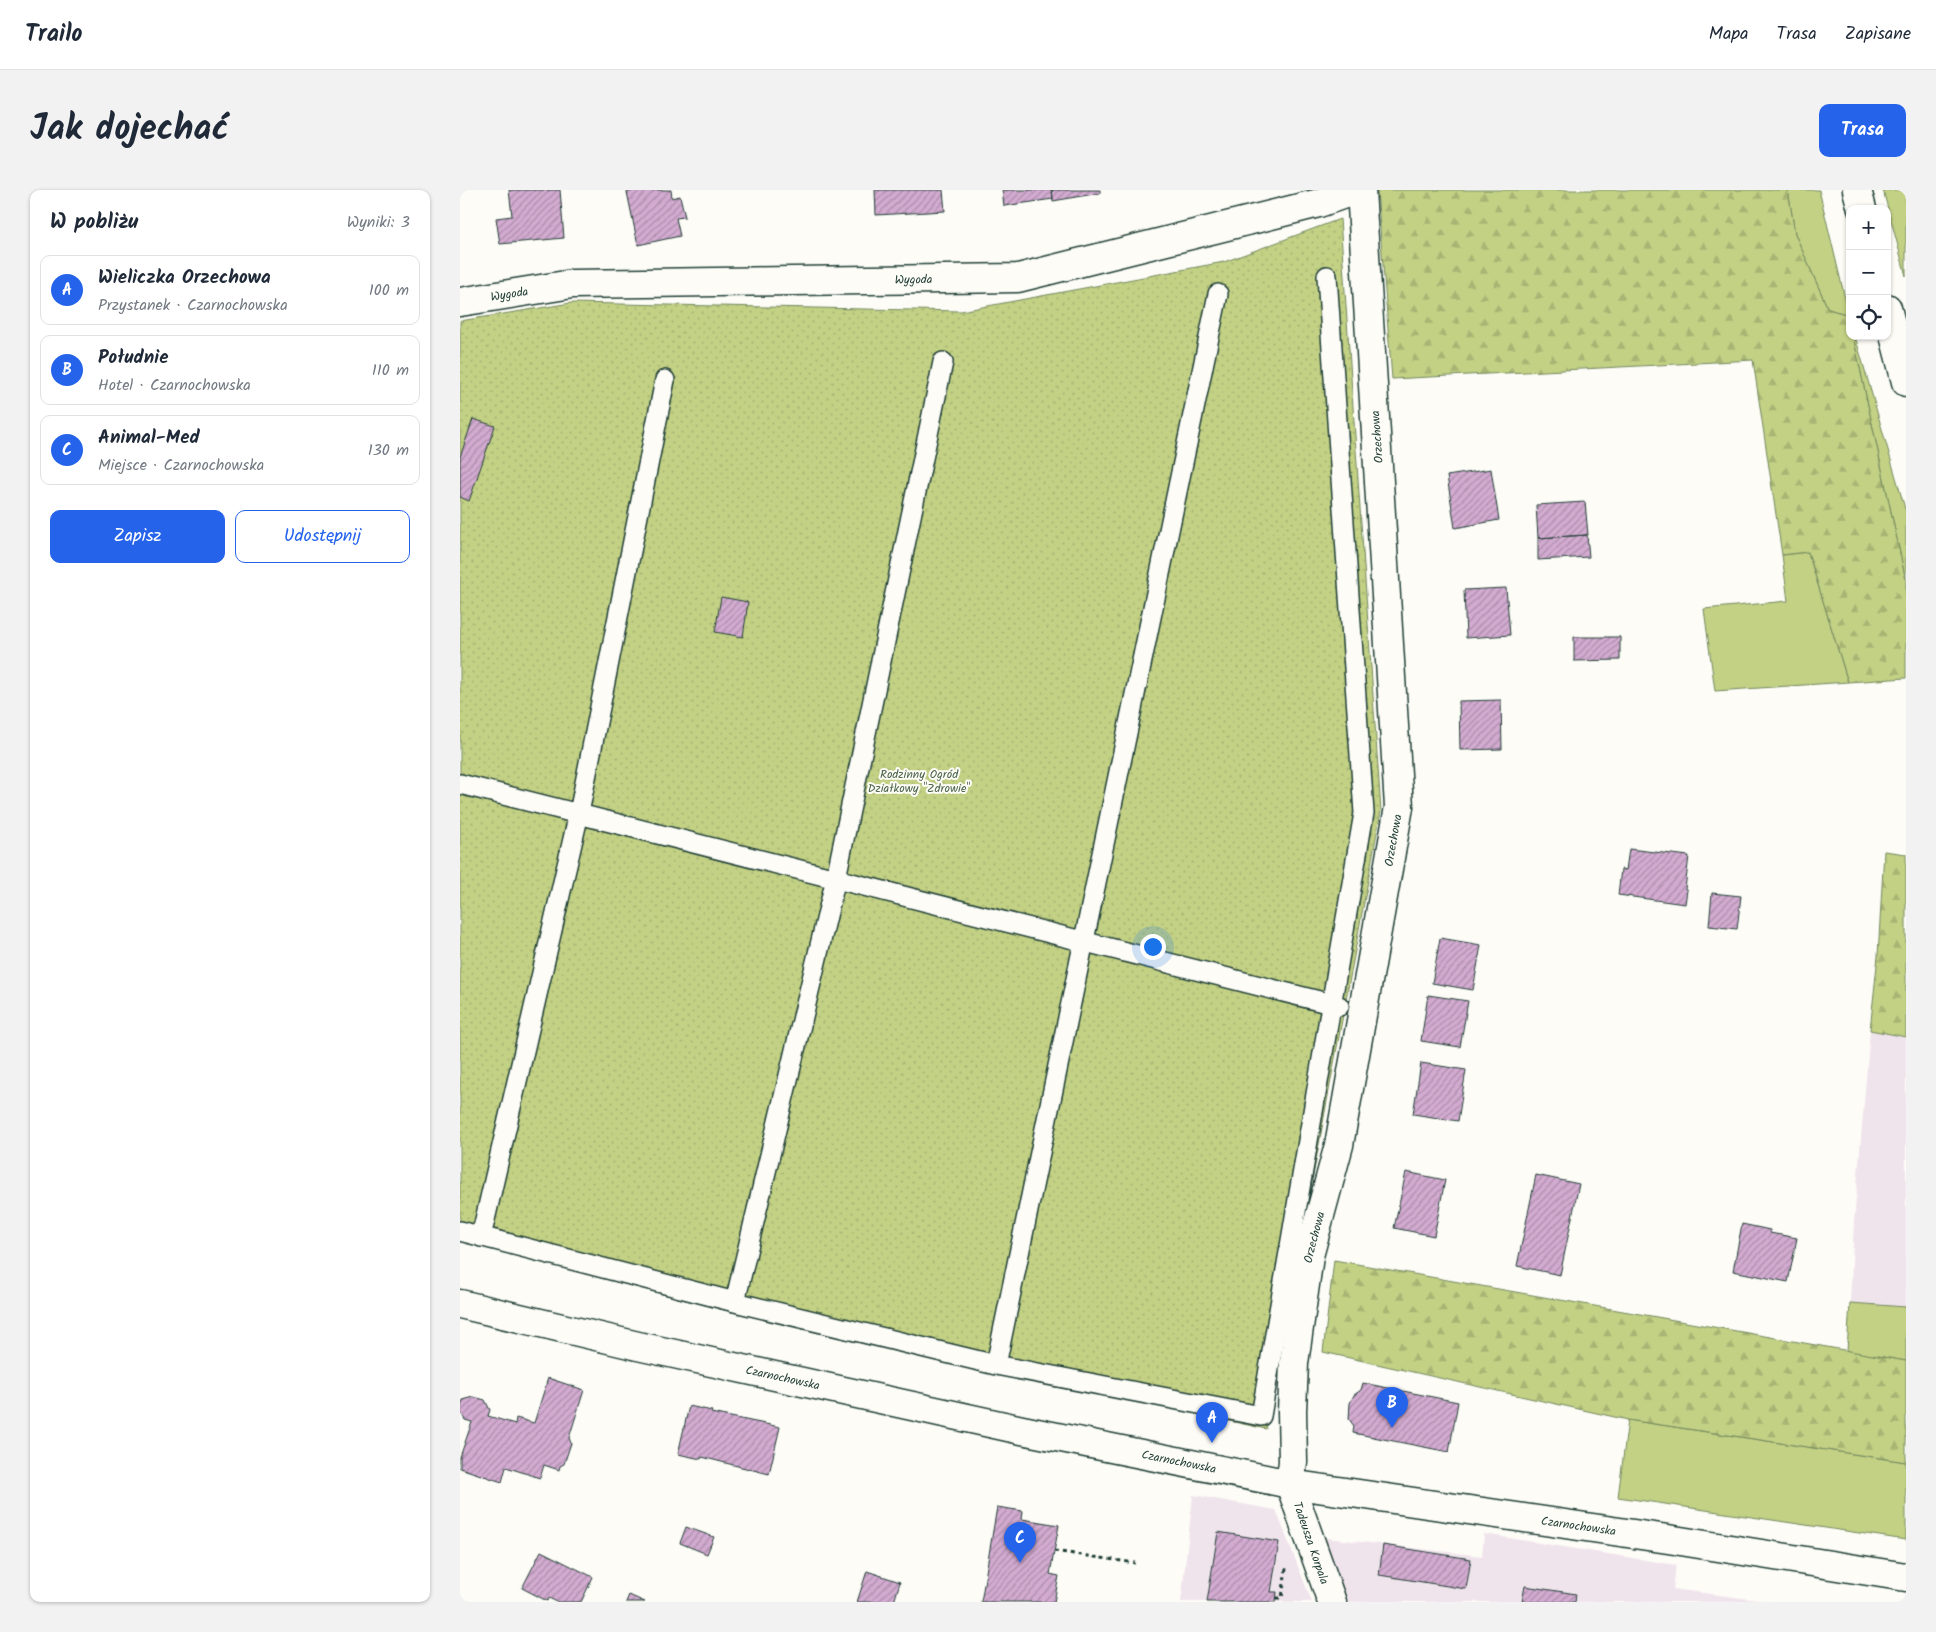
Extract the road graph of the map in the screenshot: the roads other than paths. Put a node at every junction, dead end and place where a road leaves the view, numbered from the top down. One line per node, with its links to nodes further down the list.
1 (1356, 190): 7 (street, Wygoda)
2 (1361, 190): 22 (street, Orzechowa)
3 (1857, 190): 4 (street)
4 (1861, 205)
5 (1327, 276): 16 (lane)
6 (1218, 294): 15 (lane)
7 (460, 302)
8 (1891, 324): 11 (street)
9 (942, 362): 14 (lane)
10 (665, 380): 13 (lane)
11 (1906, 382)
12 (460, 784): 13 (lane)
13 (579, 813): 14 (lane); 18 (lane)
14 (836, 878): 15 (lane); 19 (lane)
15 (1085, 942): 16 (lane); 21 (lane)
16 (1335, 1005): 21 (lane)
17 (460, 1231): 18 (lane)
18 (481, 1237): 19 (lane)
19 (735, 1302): 21 (lane)
20 (460, 1304): 22 (street, Czarnochowska)
21 (996, 1365)
22 (1290, 1484): 23 (street, Czarnochowska); 24 (street, Tadeusza Korpala)
23 (1906, 1577)
24 (1332, 1602)

